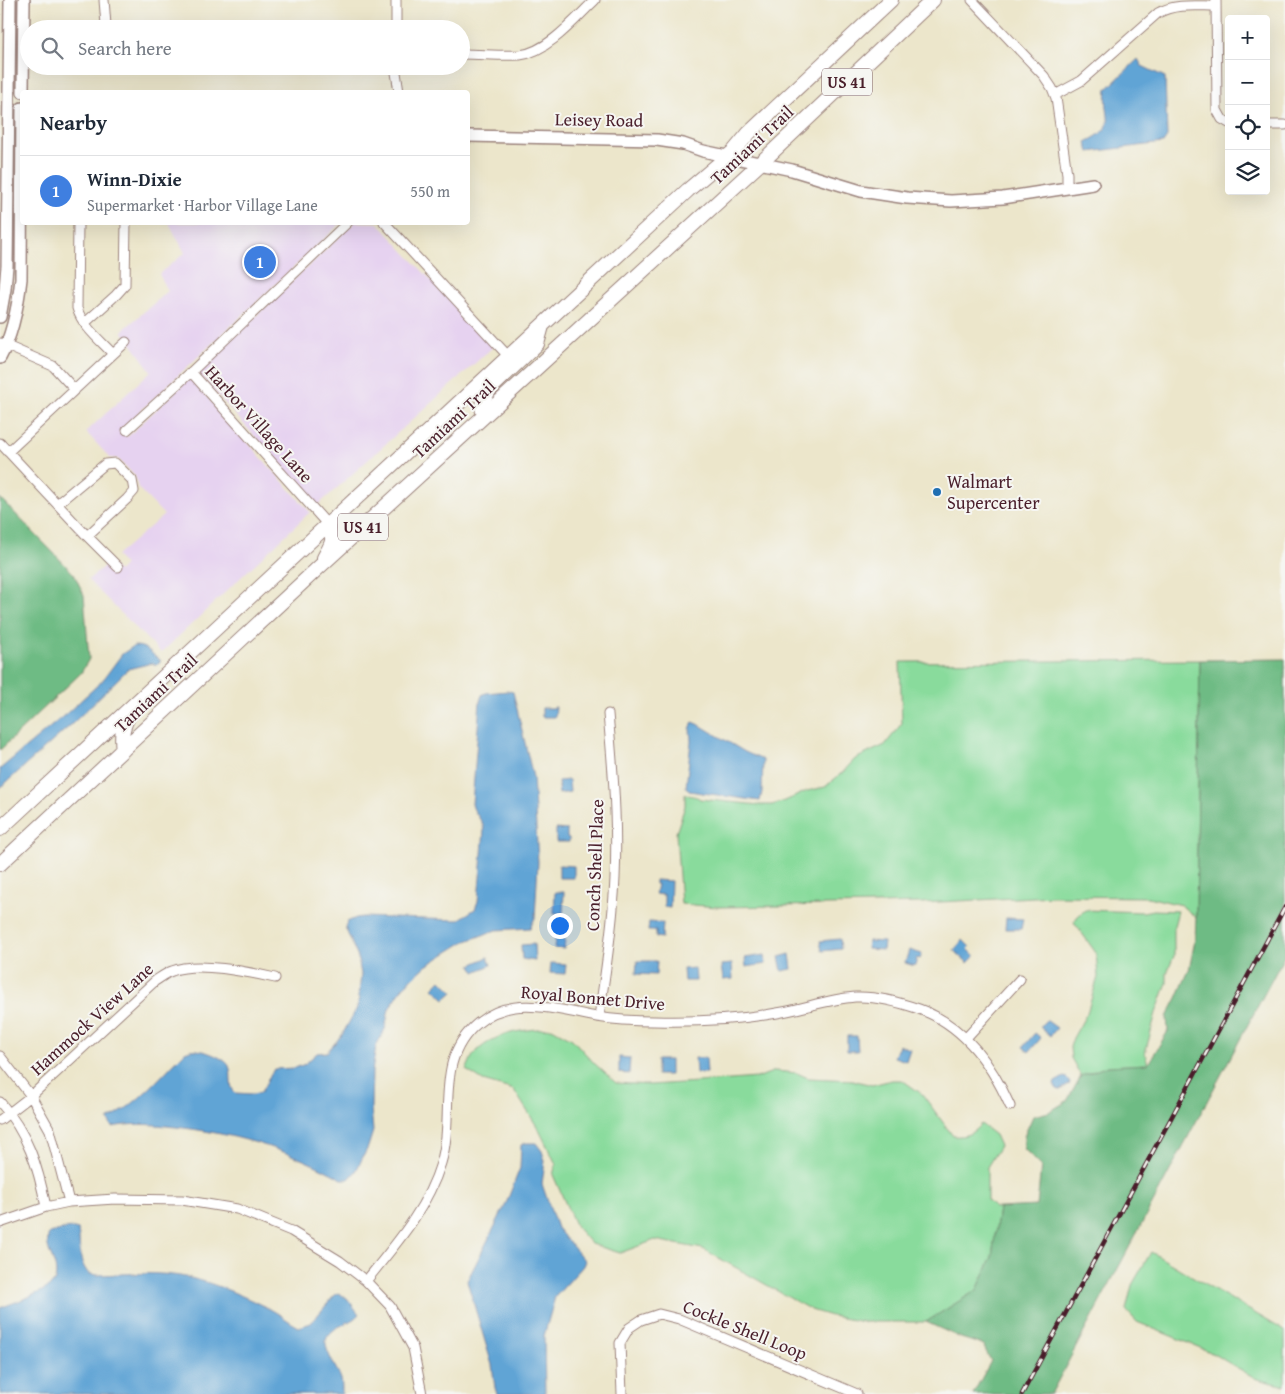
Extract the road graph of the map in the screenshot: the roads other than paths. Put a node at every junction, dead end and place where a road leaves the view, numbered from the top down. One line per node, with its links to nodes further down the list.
1 (10, 0): 23 (street)
2 (24, 0): 10 (street)
3 (104, 0): 11 (street)
4 (396, 0): 12 (street)
5 (595, 0): 13 (street)
6 (891, 0): 25 (main road, Tamiami Trail / US 41)
7 (933, 0): 26 (main road, Tamiami Trail / US 41)
8 (972, 0): 18 (street)
9 (1216, 3): 18 (street); 19 (street)
10 (24, 20)
11 (106, 20)
12 (396, 20)
13 (470, 54)
14 (23, 75): 16 (street)
15 (395, 75): 17 (street)
16 (23, 90)
17 (399, 90)
18 (1055, 95): 28 (street)
19 (1225, 121)
20 (1270, 125): 21 (street)
21 (1285, 125)
22 (20, 133): 23 (street)
23 (9, 134): 34 (street)
24 (470, 136): 25 (street, Leisey Road)
25 (728, 156): 26 (street, Leisey Road); 36 (main road, Tamiami Trail / US 41)
26 (760, 163): 28 (street, Leisey Road); 44 (main road, Tamiami Trail / US 41)
27 (1092, 184): 28 (street, Leisey Road)
28 (1067, 188)
29 (21, 225): 38 (street)
30 (78, 225): 35 (street)
31 (126, 225): 35 (street)
32 (345, 225): 42 (street, Harbor Village Lane)
33 (387, 225): 40 (street)
34 (0, 317)
35 (85, 323): 39 (street)
36 (542, 326): 40 (main road, Tamiami Trail / US 41); 44 (main road)
37 (126, 342): 39 (street)
38 (3, 344): 41 (street); 43 (street)
39 (113, 354): 43 (street)
40 (509, 357): 49 (main road, Tamiami Trail / US 41)
41 (0, 358)
42 (191, 372): 45 (street); 49 (street, Harbor Village Lane)
43 (75, 390): 47 (street)
44 (484, 416): 52 (main road, Tamiami Trail / US 41)
45 (127, 430)
46 (0, 443): 47 (street)
47 (8, 452): 48 (street)
48 (57, 504): 50 (street); 50 (street)
49 (328, 524): 52 (main road); 53 (main road, Tamiami Trail / US 41)
50 (87, 536): 51 (street)
51 (118, 567)
52 (317, 569): 55 (main road, Tamiami Trail / US 41)
53 (136, 702): 55 (main road); 56 (main road, Tamiami Trail / US 41)
54 (608, 714): 60 (street, Conch Shell Place)
55 (123, 750): 57 (main road, Tamiami Trail / US 41)
56 (0, 829)
57 (0, 864)
58 (275, 978): 63 (street, Hammock View Lane)
59 (1020, 979): 61 (street)
60 (599, 1017): 61 (street, Royal Bonnet Drive); 71 (street, Royal Bonnet Drive)
61 (966, 1038): 65 (street, Royal Bonnet Drive)
62 (0, 1056): 63 (street)
63 (31, 1096): 66 (street, Hammock View Lane); 68 (street)
64 (0, 1102): 66 (street)
65 (1010, 1106)
66 (9, 1112): 67 (street, Hammock View Lane); 69 (street)
67 (0, 1120)
68 (69, 1202): 69 (street); 71 (street)
69 (46, 1207): 70 (street)
70 (0, 1223)
71 (366, 1281): 72 (street)
72 (422, 1394)
73 (622, 1394): 74 (street, Cockle Shell Loop)
74 (857, 1394)

